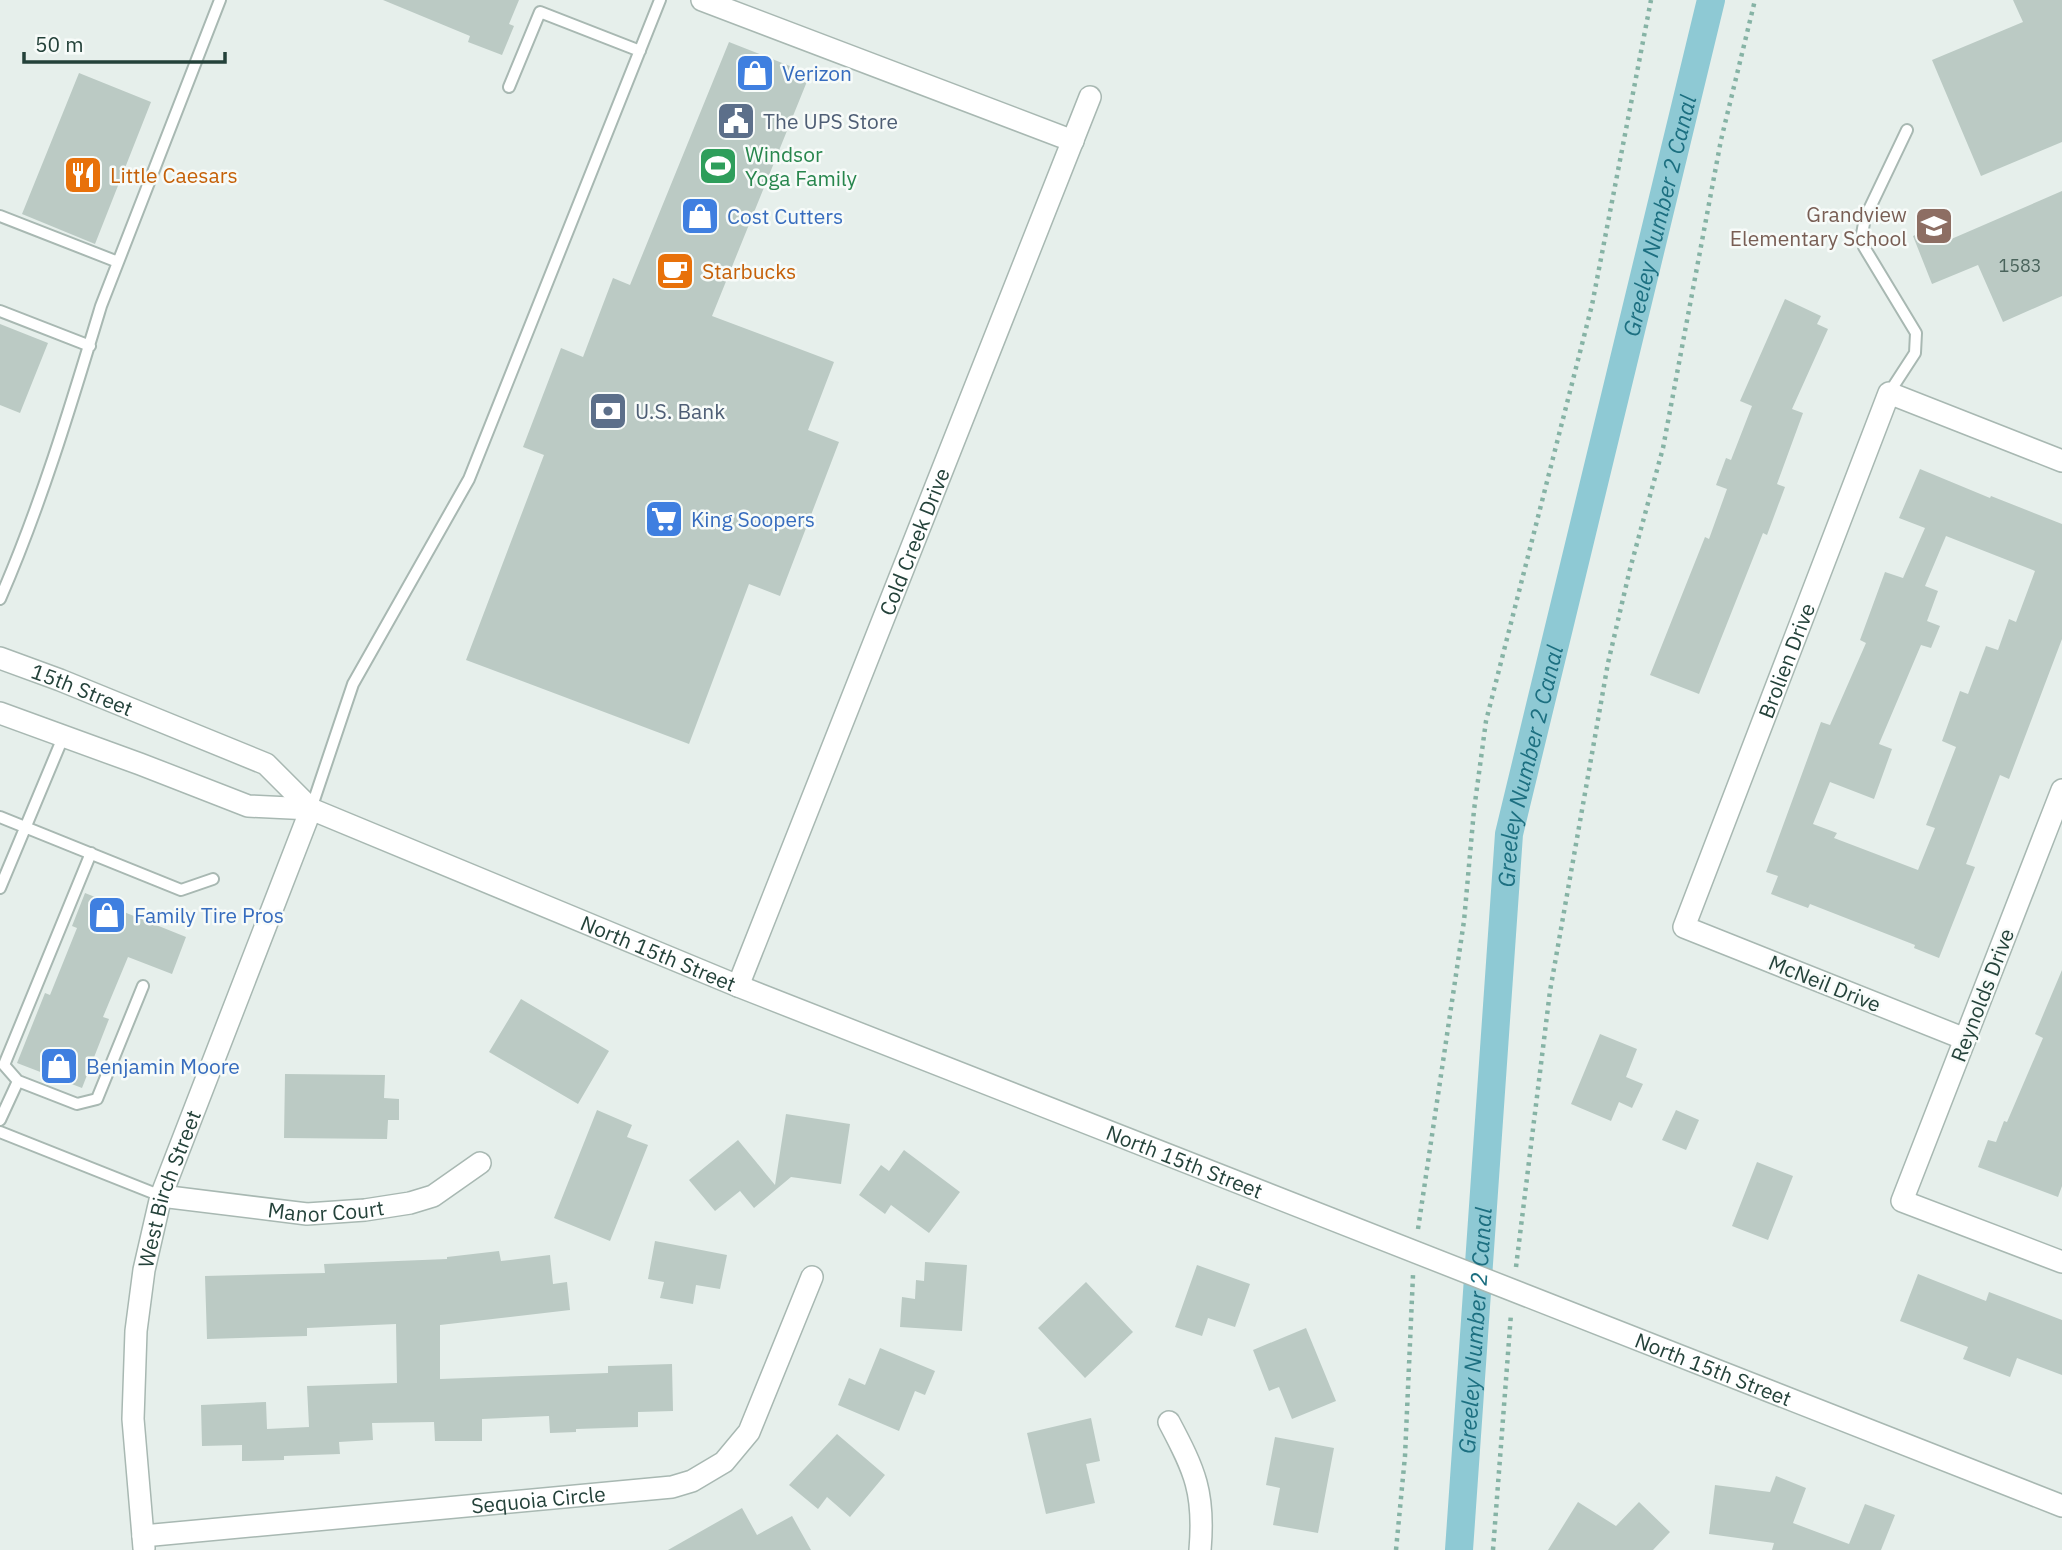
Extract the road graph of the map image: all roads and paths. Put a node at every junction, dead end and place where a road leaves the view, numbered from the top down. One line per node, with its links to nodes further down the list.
1 (220, 0): 12 (lane)
2 (660, 0): 6 (lane)
3 (702, 0): 10 (street)
4 (1651, 0): 38 (path)
5 (1755, 0): 41 (path)
6 (640, 51): 7 (lane); 23 (lane)
7 (509, 87)
8 (1090, 97): 10 (street, Cold Creek Drive)
9 (1907, 130): 15 (lane)
10 (1073, 141): 31 (street, Cold Creek Drive)
11 (0, 216): 12 (lane)
12 (118, 262): 14 (lane)
13 (0, 311): 14 (lane)
14 (90, 346): 17 (lane)
15 (1889, 393): 16 (street); 29 (street, Brolien Drive)
16 (2062, 461)
17 (0, 599)
18 (0, 659): 20 (street, 15th Street)
19 (0, 713): 21 (street)
20 (163, 722): 23 (street, North 15th Street)
21 (64, 735): 23 (street, North 15th Street); 25 (lane)
22 (2062, 790): 32 (street, Reynolds Drive)
23 (311, 809): 31 (street, North 15th Street); 37 (street, West Birch Street)
24 (0, 817): 25 (lane)
25 (26, 827): 26 (lane); 28 (lane)
26 (91, 853): 27 (lane); 33 (lane)
27 (213, 879)
28 (0, 888)
29 (1684, 927): 32 (street, McNeil Drive)
30 (143, 986): 33 (lane)
31 (738, 986): 38 (street, North 15th Street)
32 (1965, 1039): 39 (street, Reynolds Drive)
33 (18, 1081): 34 (lane)
34 (0, 1120)
35 (0, 1132): 37 (lane)
36 (480, 1163): 37 (street, Manor Court)
37 (161, 1196): 44 (street, West Birch Street)
38 (1422, 1255): 41 (street, North 15th Street); 46 (path)
39 (2062, 1262)
40 (812, 1277): 44 (street, Sequoia Circle)
41 (1512, 1290): 43 (street, North 15th Street); 47 (path)
42 (1169, 1422): 45 (street)
43 (2062, 1506)
44 (143, 1543)
45 (1199, 1550)
46 (1396, 1550)
47 (1493, 1550)

